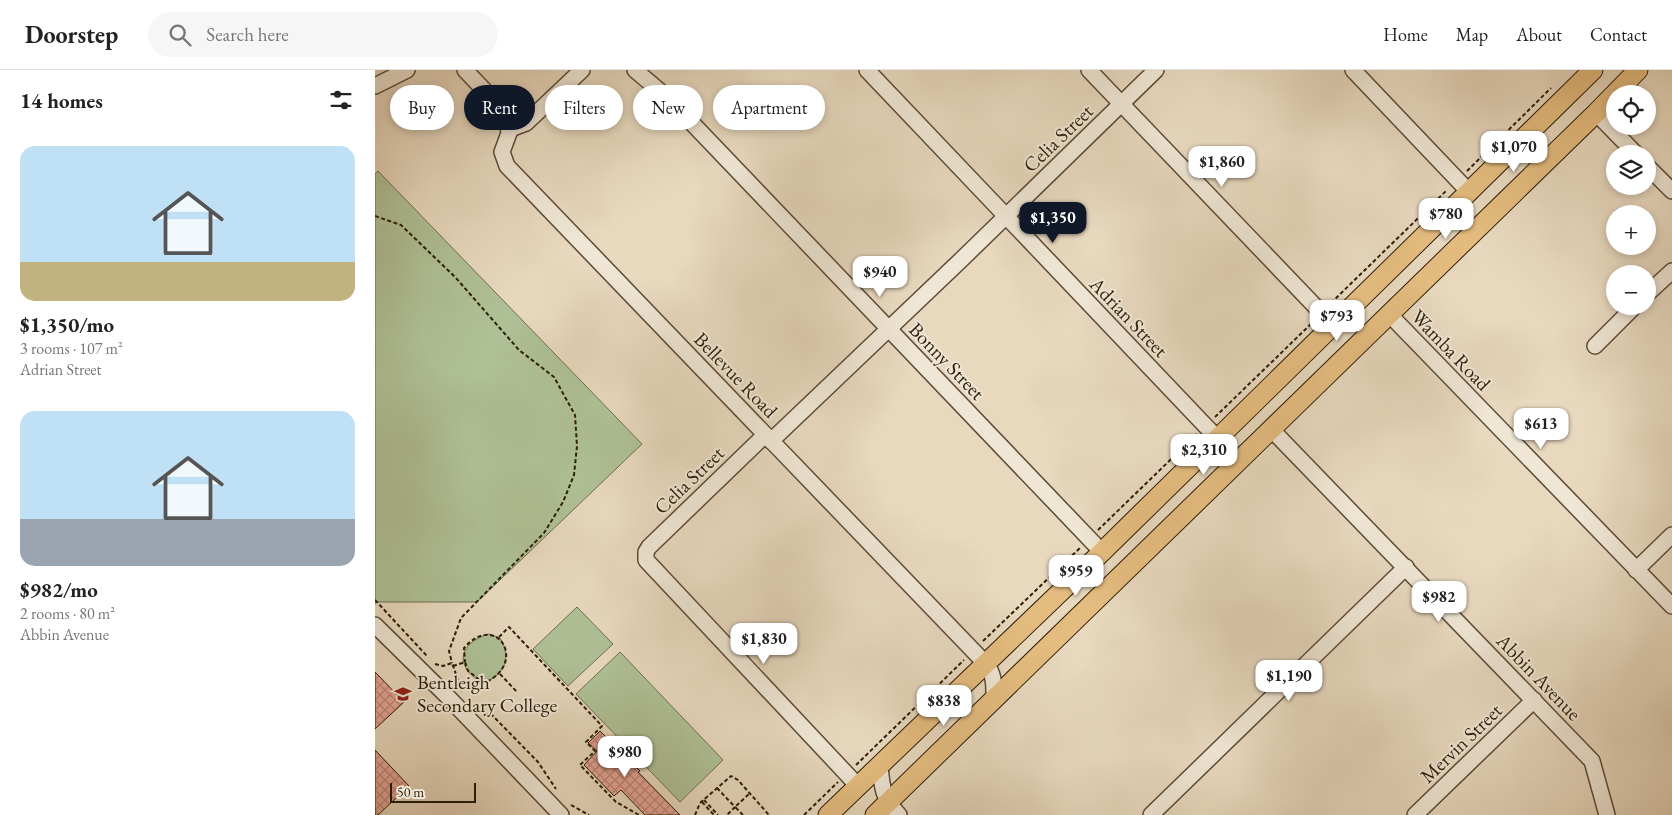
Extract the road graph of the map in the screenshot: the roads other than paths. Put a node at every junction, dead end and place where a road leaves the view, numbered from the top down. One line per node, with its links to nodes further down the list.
1 (407, 70): 12 (street)
2 (582, 70): 15 (street)
3 (635, 70): 29 (street, Bonny Street)
4 (867, 70): 21 (street, Adrian Street)
5 (1089, 70): 13 (street)
6 (1156, 70): 13 (street, Celia Street)
7 (1353, 70): 20 (street)
8 (1593, 70): 20 (main road)
9 (1638, 70): 14 (main road)
10 (467, 71): 11 (street)
11 (480, 85)
12 (375, 86)
13 (1121, 104): 21 (street, Celia Street); 28 (street)
14 (1596, 113): 17 (street); 24 (main road)
15 (535, 115)
16 (510, 130): 32 (street, Bellevue Road)
17 (1626, 145)
18 (1656, 175): 19 (street)
19 (1672, 191)
20 (1470, 193): 22 (main road)
21 (1006, 216): 29 (street, Celia Street); 33 (street, Adrian Street)
22 (1398, 264): 24 (main road); 28 (main road)
23 (1672, 271): 25 (street)
24 (1419, 286): 26 (main road)
25 (1656, 286)
26 (1389, 314): 31 (main road); 39 (street, Wamba Road)
27 (1626, 315): 30 (street)
28 (1333, 326): 33 (main road)
29 (889, 329): 32 (street, Celia Street); 37 (street, Bonny Street)
30 (1595, 346)
31 (1272, 430): 35 (main road); 38 (street, Abbin Avenue)
32 (768, 438): 42 (street, Bellevue Road); 46 (street, Celia Street)
33 (1218, 439): 34 (main road)
34 (1160, 495): 35 (main road); 37 (main road)
35 (1181, 518): 43 (main road)
36 (1672, 535): 39 (street)
37 (1102, 552): 42 (main road)
38 (1406, 567): 44 (street, Abbin Avenue); 51 (street)
39 (1636, 570): 40 (street, Wamba Road)
40 (1672, 606)
41 (375, 625): 48 (street)
42 (986, 664): 43 (street, Bellevue Road); 45 (main road)
43 (994, 700): 47 (main road)
44 (1534, 700): 52 (street, Mervin Street); 53 (street, Abbin Avenue)
45 (880, 766): 46 (main road); 47 (street)
46 (853, 780): 49 (main road)
47 (889, 807): 50 (street)
48 (564, 808)
49 (828, 815)
50 (911, 815)
51 (1151, 815)
52 (1415, 815)
53 (1607, 815)

